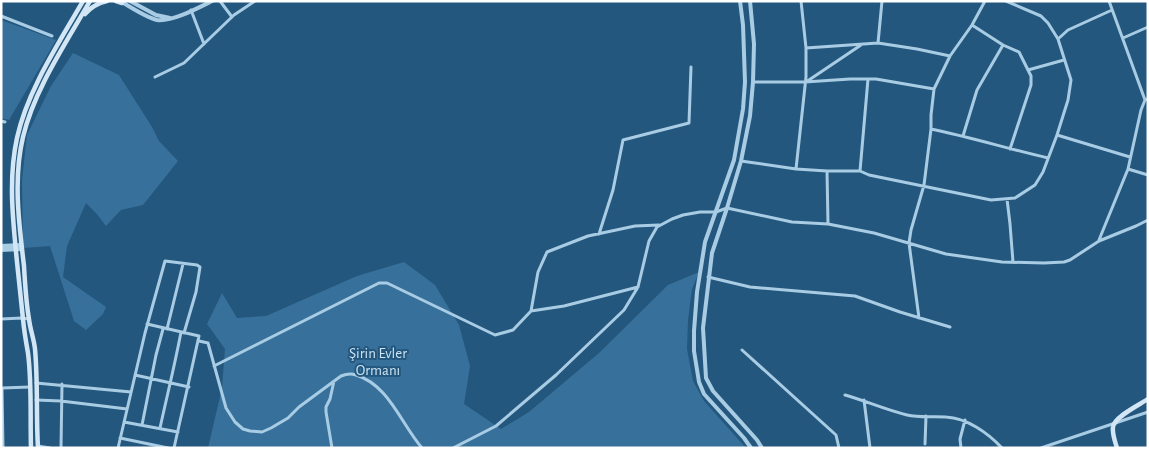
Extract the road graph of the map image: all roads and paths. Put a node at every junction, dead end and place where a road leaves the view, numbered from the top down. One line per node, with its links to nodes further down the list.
1 (79, 1): 17 (main road)
2 (83, 1): 17 (main road)
3 (90, 1): 23 (main road)
4 (107, 1): 23 (main road)
5 (130, 1): 22 (street)
6 (212, 1): 18 (street)
7 (220, 1): 21 (street)
8 (255, 1): 21 (street)
9 (740, 1): 59 (street)
10 (750, 1): 40 (street)
11 (801, 1): 33 (street)
12 (882, 1): 29 (street)
13 (985, 1): 24 (street)
14 (1006, 1): 28 (street)
15 (1109, 1): 19 (street)
16 (119, 2): 22 (street)
17 (77, 10): 67 (main road)
18 (192, 10): 22 (street); 30 (street)
19 (1112, 10): 27 (street); 28 (street)
20 (1, 16): 26 (street)
21 (232, 17): 30 (street)
22 (172, 19)
23 (79, 20): 68 (main road)
24 (972, 24): 32 (street); 34 (street)
25 (1148, 27): 27 (street)
26 (52, 36)
27 (1123, 38): 43 (street)
28 (1058, 39): 35 (street)
29 (878, 43): 31 (street); 34 (street)
30 (204, 44): 38 (street)
31 (862, 44): 33 (street); 41 (street)
32 (1003, 45): 37 (street); 46 (street)
33 (806, 48): 41 (street)
34 (950, 56): 42 (street)
35 (1064, 60): 37 (street); 45 (street)
36 (691, 67): 63 (street)
37 (1028, 70): 47 (street)
38 (155, 77)
39 (868, 80): 41 (street); 42 (street); 54 (street)
40 (753, 82): 41 (street); 50 (street)
41 (805, 82): 51 (street)
42 (934, 89): 44 (street)
43 (1146, 100): 48 (street)
44 (931, 129): 46 (street); 56 (street)
45 (1057, 135): 48 (street); 49 (street)
46 (963, 136): 47 (street)
47 (1010, 149): 49 (street)
48 (1130, 156): 52 (street)
49 (1048, 158): 57 (street)
50 (741, 161): 51 (street); 58 (street)
51 (796, 169): 53 (street)
52 (1128, 169): 55 (street); 64 (street)
53 (827, 171): 54 (street); 61 (street)
54 (860, 171): 56 (street)
55 (1148, 176)
56 (924, 185): 57 (street); 65 (street)
57 (1007, 198): 70 (street)
58 (728, 208): 59 (street); 61 (street); 72 (street)
59 (716, 212): 62 (street); 124 (street)
60 (1148, 220): 64 (street)
61 (828, 224): 65 (street)
62 (659, 225): 63 (street); 73 (street)
63 (599, 234): 74 (street)
64 (1099, 241): 70 (street)
65 (909, 243): 70 (street); 76 (street)
66 (1, 246): 67 (street)
67 (16, 247): 68 (street); 69 (street); 75 (main road)
68 (22, 247): 78 (main road)
69 (1, 250)
70 (1013, 262)
71 (183, 264): 79 (street); 81 (street); 82 (street)
72 (708, 277): 76 (street); 125 (street)
73 (638, 287): 74 (street); 123 (street)
74 (531, 311): 85 (street)
75 (22, 318): 77 (street); 78 (street); 92 (main road)
76 (920, 318): 80 (street)
77 (1, 319)
78 (29, 319): 89 (main road)
79 (147, 324): 81 (street); 86 (street)
80 (950, 327)
81 (165, 329): 82 (street); 87 (street)
82 (182, 332): 83 (street); 90 (street)
83 (199, 341): 85 (street); 93 (street)
84 (742, 350): 126 (street)
85 (214, 366): 88 (street)
86 (135, 375): 87 (street); 95 (street)
87 (152, 379): 90 (street); 108 (street)
88 (334, 380): 121 (street); 122 (street)
89 (36, 383): 91 (street); 98 (main road)
90 (169, 383): 93 (street); 109 (street)
91 (62, 384): 95 (street); 100 (street)
92 (30, 387): 94 (street); 115 (main road)
93 (188, 387): 110 (street)
94 (2, 388): 104 (street)
95 (131, 392): 101 (street)
96 (845, 394): 99 (street)
97 (1148, 399): 107 (main road)
98 (36, 400): 100 (street); 113 (main road)
99 (864, 400): 103 (street); 127 (street)
100 (61, 402): 101 (street); 117 (street)
101 (127, 409): 106 (street)
102 (1148, 412): 107 (street)
103 (926, 416): 105 (street); 112 (street)
104 (2, 418): 114 (street)
105 (965, 420): 128 (street); 129 (street)
106 (124, 422): 108 (street); 111 (street)
107 (1113, 424): 130 (street); 131 (main road)
108 (142, 425): 109 (street)
109 (160, 428): 110 (street)
110 (178, 432): 120 (street)
111 (120, 438): 118 (street); 119 (street)
112 (925, 444)
113 (38, 447): 116 (street)
114 (4, 448)
115 (31, 448)
116 (50, 448)
117 (61, 448)
118 (118, 448)
119 (168, 448)
120 (174, 448)
121 (332, 448)
122 (422, 448)
123 (453, 448)
124 (751, 448)
125 (762, 448)
126 (840, 448)
127 (870, 448)
128 (961, 448)
129 (1002, 448)
130 (1041, 448)
131 (1117, 448)

